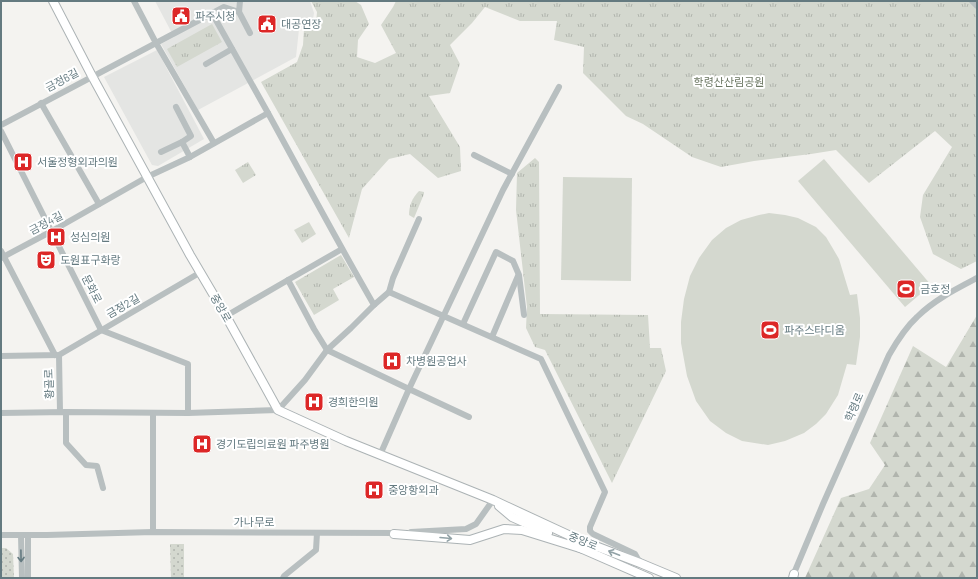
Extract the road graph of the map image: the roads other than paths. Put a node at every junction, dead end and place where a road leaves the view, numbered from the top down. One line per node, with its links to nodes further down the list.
1 (53, 1): 12 (main road, 중앙로)
2 (134, 1): 9 (street)
3 (240, 1): 6 (street)
4 (972, 1): 5 (street)
5 (977, 6)
6 (238, 12): 7 (street, 금정6길); 8 (street)
7 (212, 13): 9 (street, 금정6길); 10 (street)
8 (250, 33)
9 (156, 43): 12 (street, 금정6길); 20 (street)
10 (232, 49): 11 (street); 16 (street)
11 (206, 64)
12 (92, 76): 14 (street, 금정6길); 25 (main road, 중앙로)
13 (559, 87): 24 (street)
14 (41, 103): 17 (street, 금정6길); 26 (street, 금정6길)
15 (176, 107): 19 (street)
16 (268, 113): 20 (street, 금정4길); 29 (street)
17 (1, 124)
18 (1, 131): 28 (street, 문화로)
19 (182, 142): 21 (street); 23 (street)
20 (214, 143): 23 (street, 금정4길)
21 (161, 152)
22 (474, 156): 24 (street)
23 (190, 157): 25 (street, 금정4길)
24 (512, 174): 39 (street)
25 (148, 177): 26 (street, 금정4길); 31 (main road, 중앙로)
26 (99, 204): 28 (street, 금정4길)
27 (419, 219): 35 (street)
28 (52, 232): 30 (street, 금정4길); 41 (street, 문화로)
29 (342, 249): 34 (street); 36 (street)
30 (2, 255): 44 (street)
31 (201, 272): 38 (main road, 중앙로); 41 (street, 금정2길)
32 (519, 275): 37 (street); 40 (street); 42 (street)
33 (977, 278): 64 (street, 학령로)
34 (288, 280): 38 (street); 43 (street)
35 (389, 292): 36 (street); 39 (street)
36 (374, 305): 43 (street)
37 (524, 315)
38 (226, 316): 47 (main road, 중앙로)
39 (444, 316): 40 (street); 46 (street)
40 (463, 324): 42 (street)
41 (101, 330): 44 (street, 금정2길); 51 (street)
42 (492, 337): 63 (street)
43 (327, 350): 46 (street); 47 (street)
44 (57, 355): 45 (street, 금정2길); 48 (street, 황골로)
45 (1, 356)
46 (409, 389): 52 (street); 53 (street)
47 (278, 410): 51 (street); 53 (main road, 중앙로)
48 (63, 412): 49 (street); 50 (street); 54 (street, 황골로)
49 (1, 413)
50 (153, 413): 51 (street); 56 (street)
51 (188, 413)
52 (469, 417)
53 (380, 455): 55 (main road, 중앙로)
54 (102, 488)
55 (493, 500): 58 (street, 가나무로); 62 (main road, 중앙로); 63 (main road, 중앙로, one-way to 55)
56 (153, 532): 57 (street, 가나무로); 61 (street, 가나무로)
57 (317, 533): 58 (street, 가나무로); 67 (street)
58 (394, 534): 62 (main road, one-way to 62)
59 (1, 535): 60 (street, 가나무로)
60 (21, 535): 61 (street, 가나무로); 65 (street, one-way to 65)
61 (28, 535): 66 (street)
62 (583, 549): 68 (main road, 중앙로)
63 (640, 563): 69 (main road, 중앙로)
64 (793, 577)
65 (22, 578)
66 (28, 578)
67 (283, 578)
68 (649, 578)
69 (676, 578)

